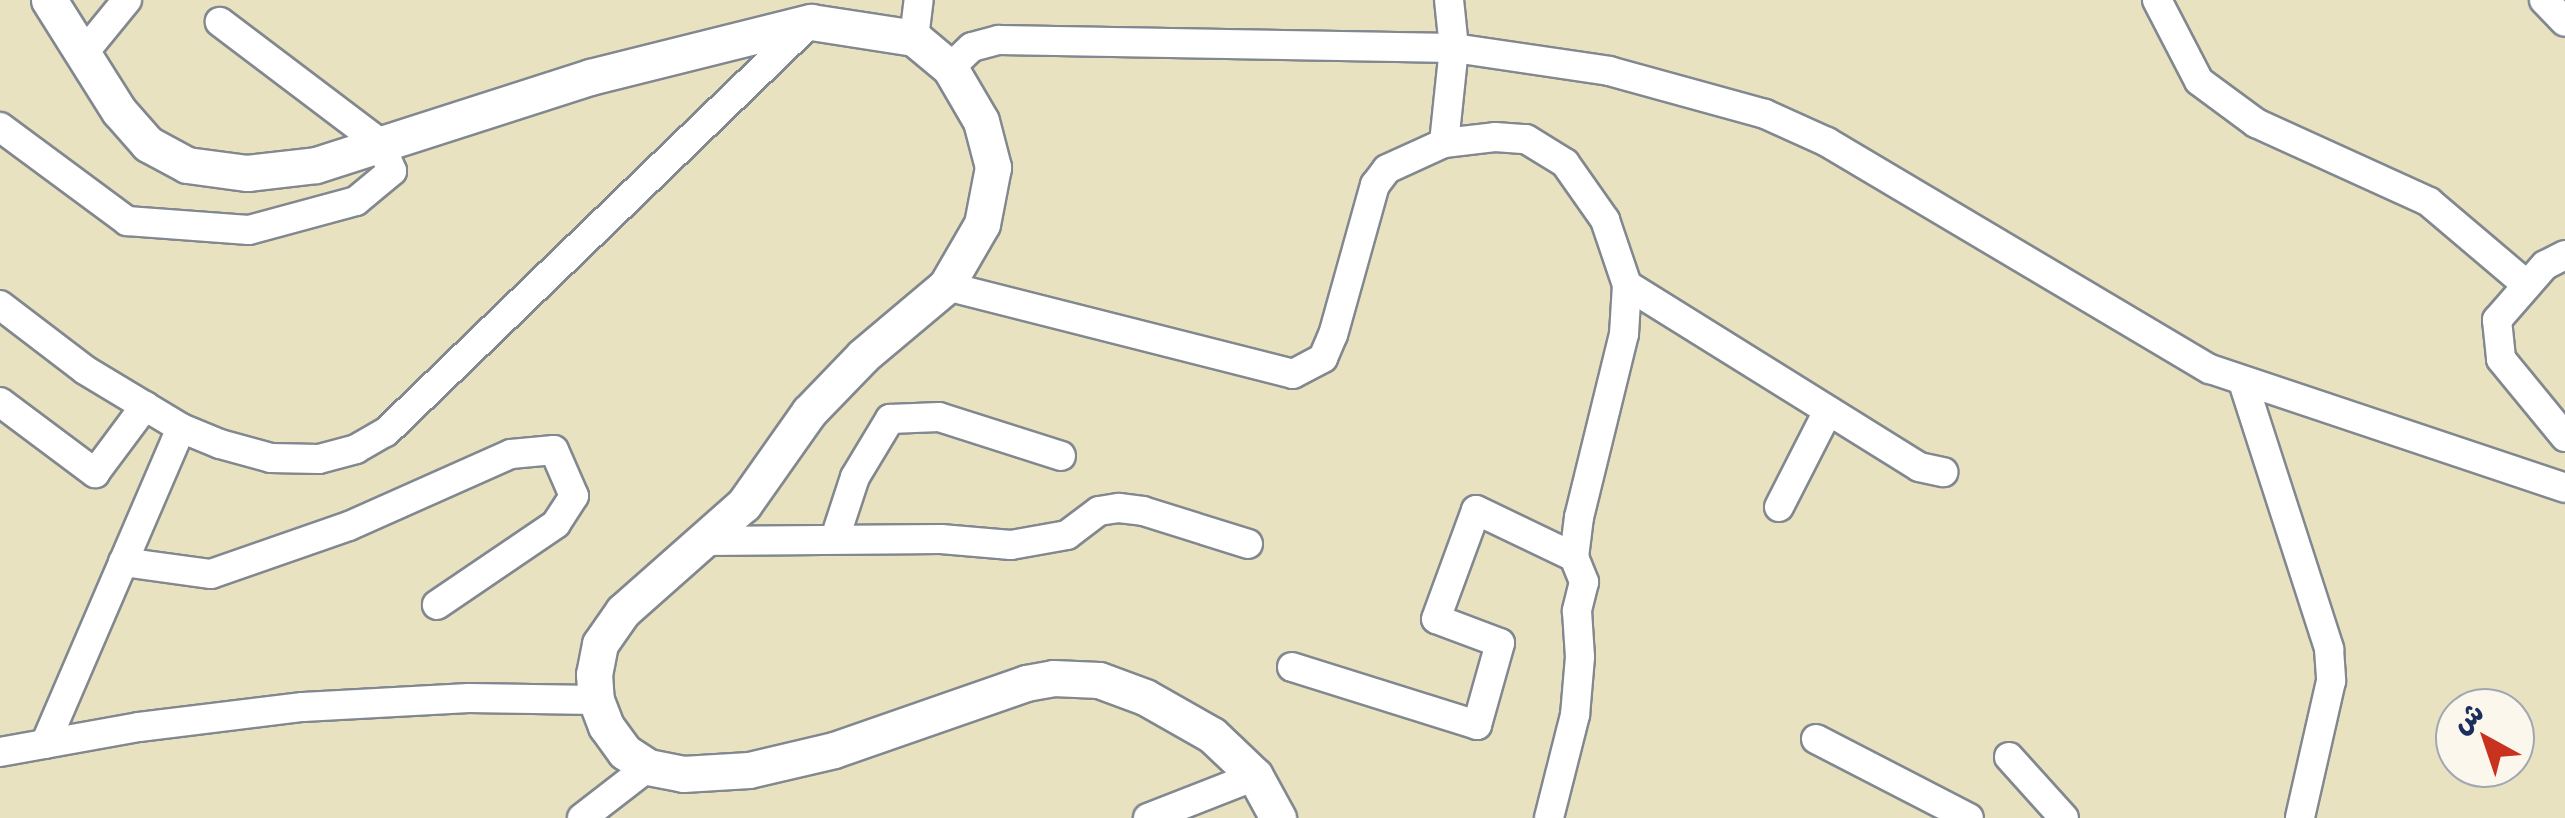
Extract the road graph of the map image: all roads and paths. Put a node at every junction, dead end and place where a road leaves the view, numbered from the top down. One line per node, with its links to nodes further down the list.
1 (49, 0): 12 (main road)
2 (127, 0): 12 (street)
3 (919, 0): 10 (street)
4 (1449, 0): 11 (street)
5 (2158, 0): 19 (street)
6 (2544, 0): 9 (street)
7 (220, 22): 15 (street)
8 (811, 22): 10 (main road); 15 (main road); 26 (street)
9 (2565, 22)
10 (914, 38): 13 (main road)
11 (1454, 48): 13 (street); 16 (street); 22 (street)
12 (82, 55): 15 (main road)
13 (950, 68): 20 (main road)
14 (0, 128): 15 (street)
15 (380, 143)
16 (1444, 143): 18 (street); 20 (street)
17 (2565, 255): 19 (street)
18 (1627, 285): 25 (street); 35 (street)
19 (2527, 285): 27 (street)
20 (946, 286): 33 (main road)
21 (0, 305): 24 (street)
22 (2243, 382): 30 (street); 52 (street)
23 (0, 402): 24 (street)
24 (145, 406): 26 (street)
25 (1828, 411): 29 (street); 31 (street)
26 (181, 428): 36 (street)
27 (2565, 438)
28 (1062, 456): 32 (street)
29 (1943, 472)
30 (2565, 488)
31 (1779, 507)
32 (835, 538): 33 (street); 34 (street)
33 (704, 541): 39 (main road)
34 (1248, 544)
35 (1574, 557): 38 (street); 49 (street)
36 (124, 562): 37 (street); 41 (street)
37 (437, 604)
38 (1292, 667)
39 (596, 700): 41 (street); 44 (main road)
40 (1816, 739): 50 (street)
41 (45, 744): 42 (street)
42 (0, 752)
43 (2009, 757): 51 (street)
44 (648, 766): 45 (main road); 46 (street)
45 (1256, 776): 47 (street); 48 (main road)
46 (582, 818)
47 (1148, 818)
48 (1278, 818)
49 (1549, 818)
50 (1969, 818)
51 (2064, 818)
52 (2300, 818)

